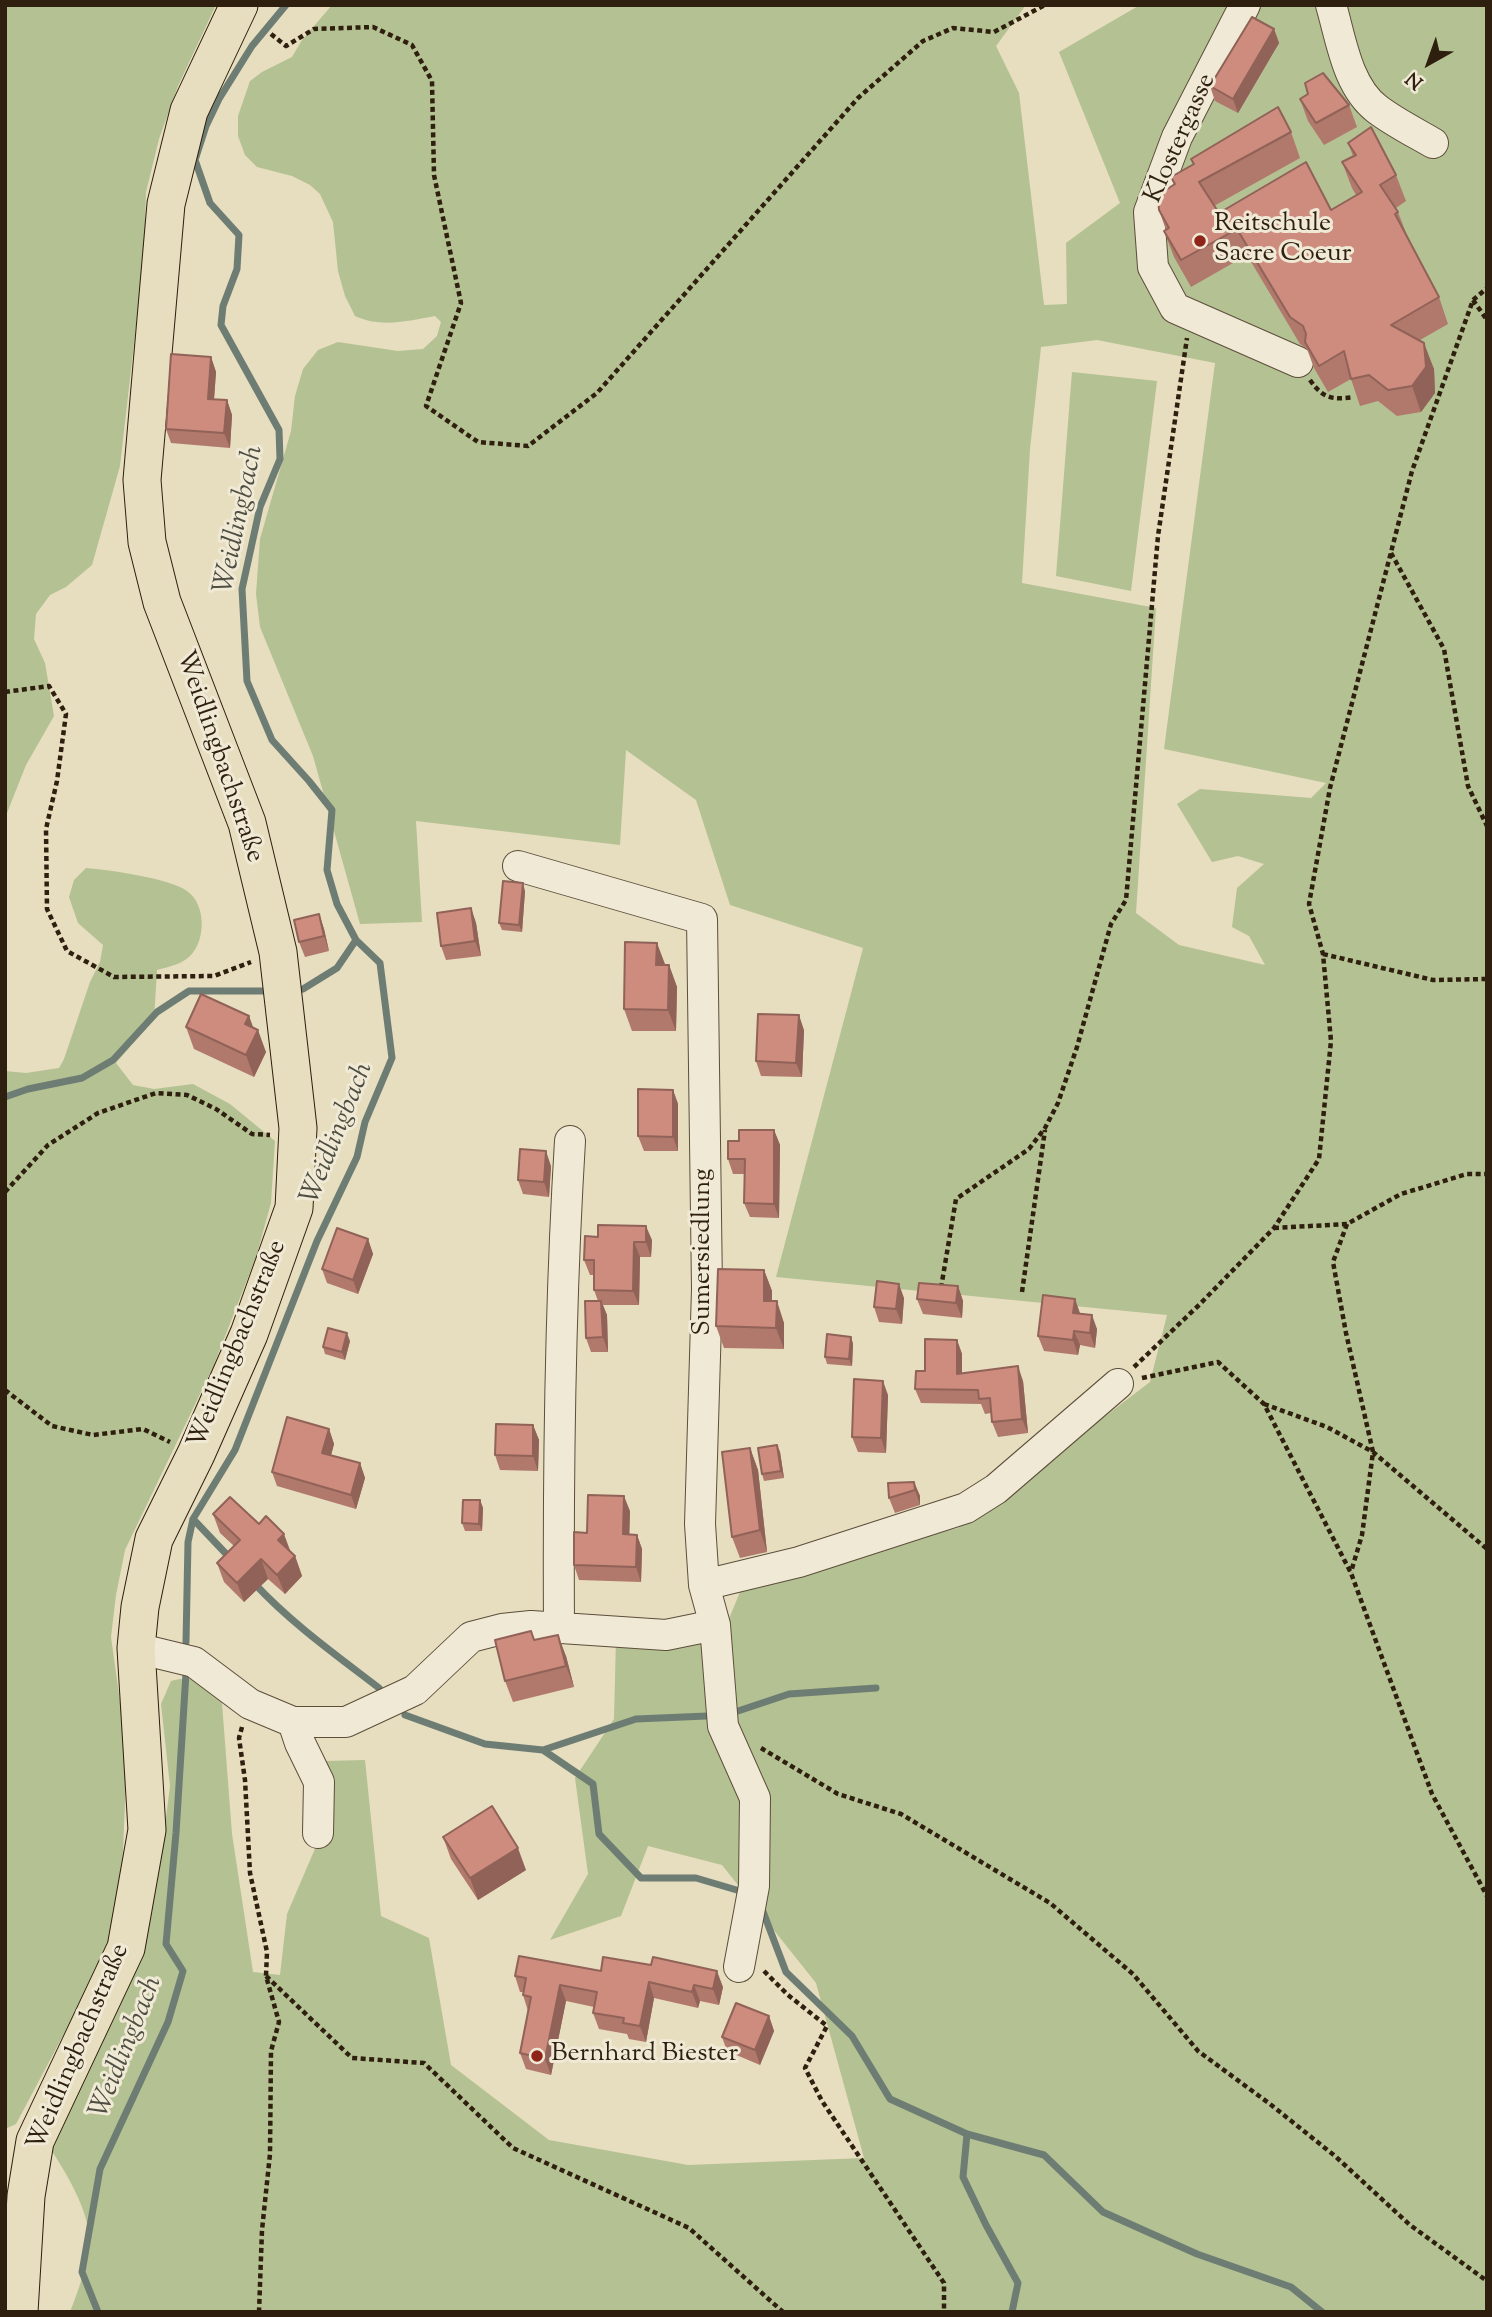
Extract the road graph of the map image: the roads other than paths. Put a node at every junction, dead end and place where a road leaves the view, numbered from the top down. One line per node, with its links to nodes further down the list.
1 (239, 5): 12 (main road, Weidlingbachstraße)
2 (1245, 5): 5 (street, Klostergasse)
3 (1331, 5): 4 (street)
4 (1433, 143)
5 (1298, 362)
6 (518, 866): 9 (street, Sumersiedlung)
7 (570, 1141): 11 (street)
8 (1118, 1384): 9 (street)
9 (705, 1585): 10 (street, Sumersiedlung)
10 (715, 1625): 11 (street); 15 (street, Sumersiedlung)
11 (559, 1628): 13 (street)
12 (136, 1648): 13 (street); 16 (main road, Weidlingbachstraße)
13 (293, 1722): 14 (street)
14 (318, 1833)
15 (739, 1967)
16 (19, 2312)

